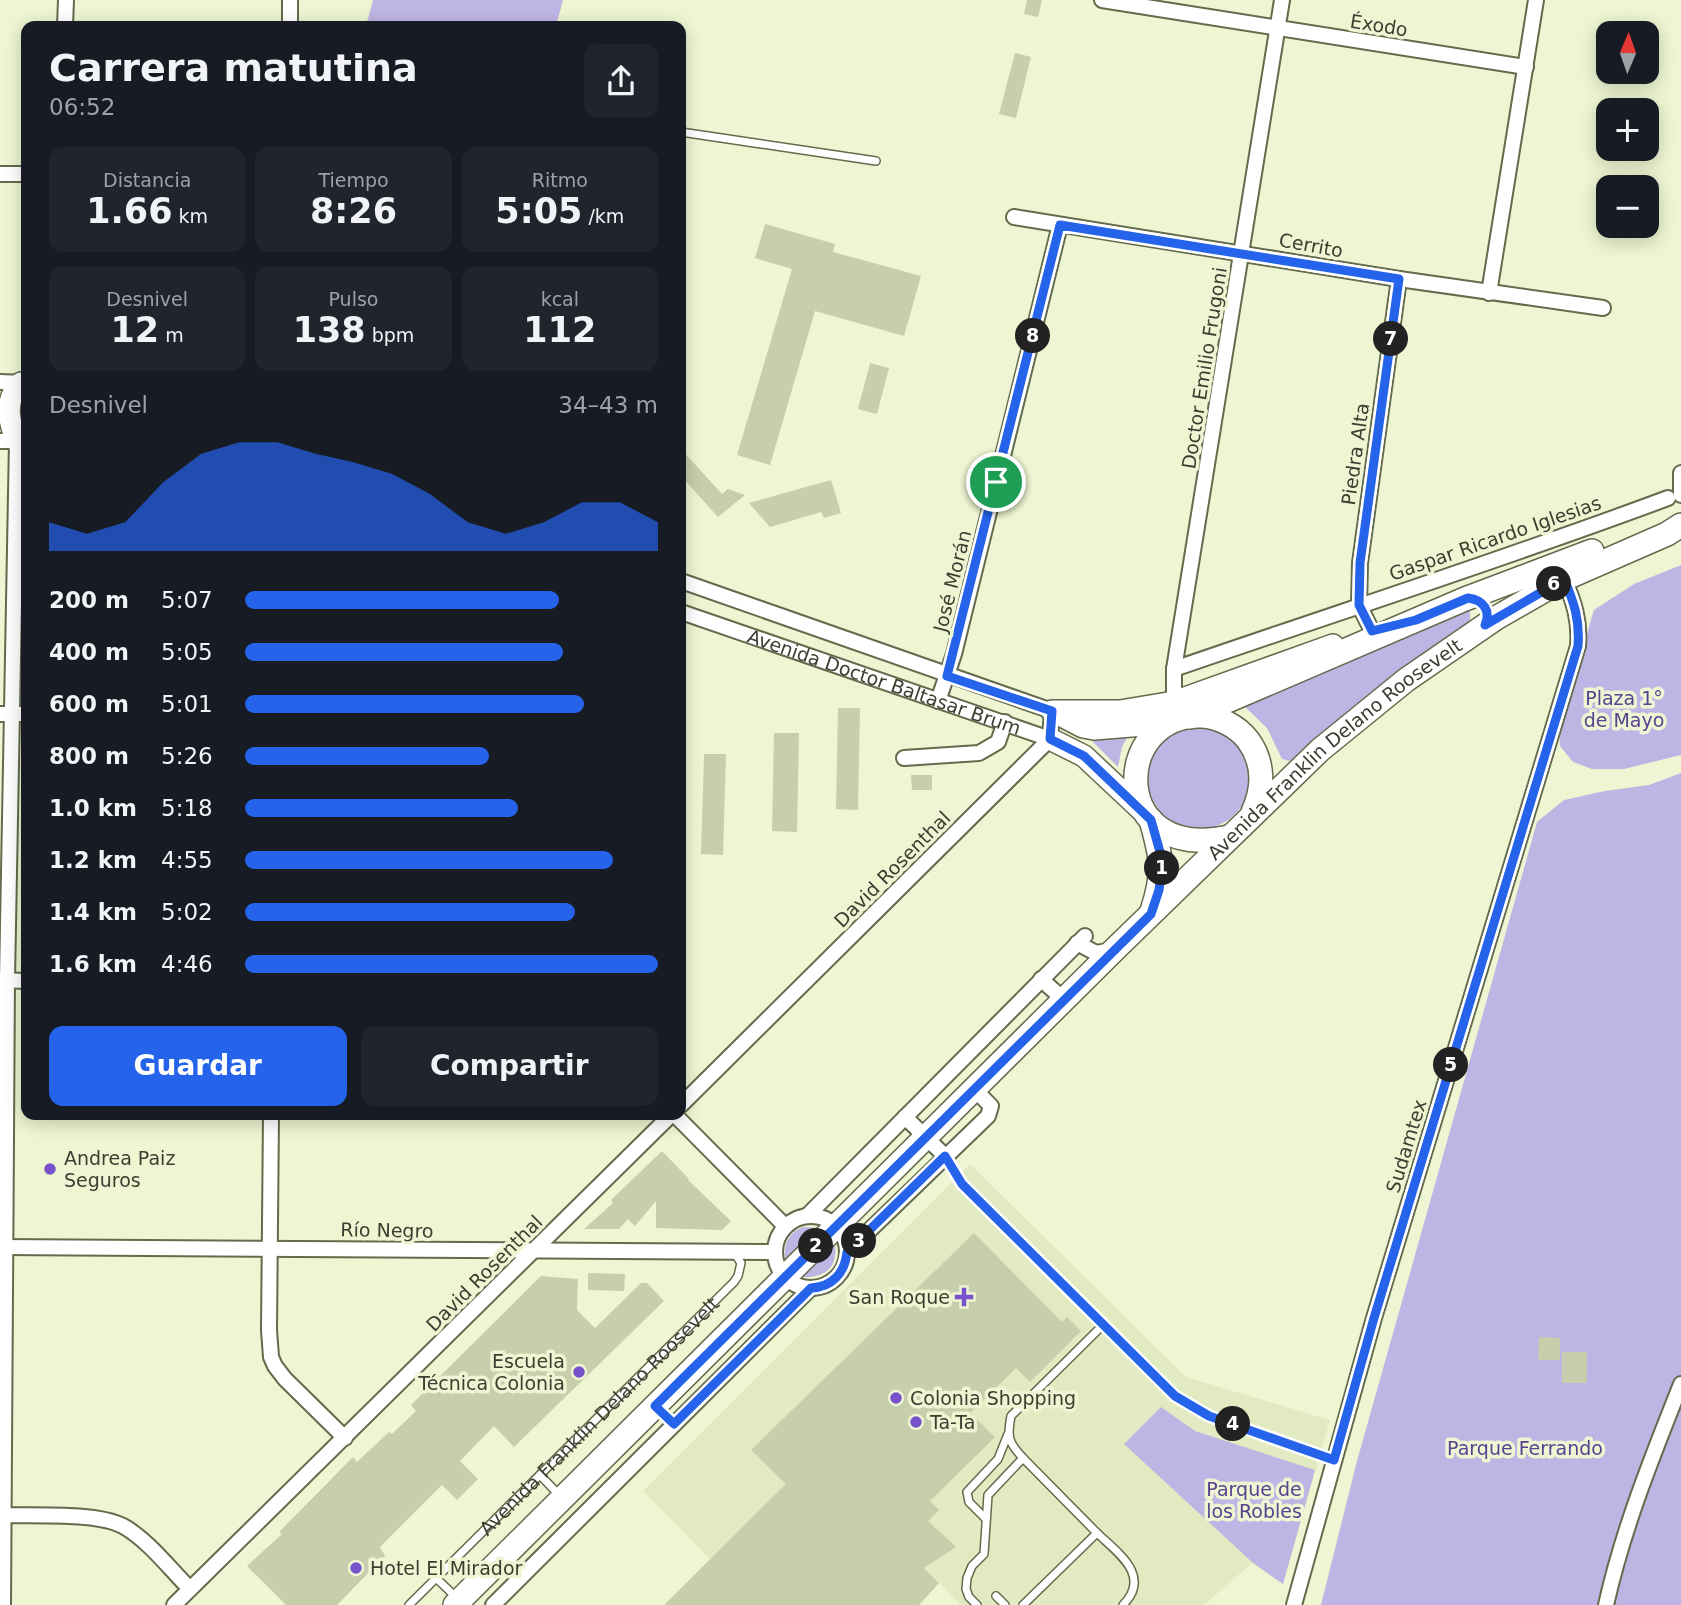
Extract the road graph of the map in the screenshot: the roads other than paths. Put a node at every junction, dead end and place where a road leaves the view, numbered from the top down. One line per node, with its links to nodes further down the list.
1 (66, 0): 6 (street)
2 (290, 0): 7 (street)
3 (1102, 0): 8 (street, Éxodo)
4 (1282, 0): 8 (street, Doctor Emilio Frugoni)
5 (1536, 0): 9 (street)
6 (65, 21)
7 (290, 21)
8 (1277, 29): 9 (street, Éxodo); 16 (street, Doctor Emilio Frugoni)
9 (1526, 67): 18 (street)
10 (686, 133): 11 (lane)
11 (876, 161)
12 (0, 174): 13 (street)
13 (21, 174)
14 (1014, 217): 15 (street, Cerrito)
15 (1060, 225): 16 (street, Cerrito); 34 (street, José Morán)
16 (1242, 253): 17 (street, Cerrito); 33 (street, Doctor Emilio Frugoni)
17 (1399, 279): 18 (street, Cerrito); 28 (street, Piedra Alta)
18 (1489, 293): 19 (street, Cerrito)
19 (1603, 308)
20 (16, 383): 21 (street)
21 (15, 441): 37 (street)
22 (1681, 473): 23 (street)
23 (1678, 495): 25 (street, Gaspar Ricardo Iglesias)
24 (1681, 523): 25 (main road, Avenida Doctor Baltasar Brum)
25 (1558, 561): 27 (main road, Avenida Doctor Baltasar Brum); 28 (street, Gaspar Ricardo Iglesias); 31 (main road, Avenida Franklin Delano Roosevelt); 77 (street, Sudamtex)
26 (686, 583): 34 (street, Avenida Doctor Baltasar Brum)
27 (1465, 599): 30 (main road, Avenida Doctor Baltasar Brum); 31 (main road)
28 (1359, 605): 32 (street, Piedra Alta); 33 (street, Gaspar Ricardo Iglesias)
29 (686, 614): 35 (street, Avenida Doctor Baltasar Brum)
30 (1416, 620): 32 (street, Avenida Doctor Baltasar Brum); 38 (main road, Avenida Doctor Baltasar Brum)
31 (1485, 625): 42 (main road, Avenida Franklin Delano Roosevelt)
32 (1372, 631): 38 (street, Avenida Doctor Baltasar Brum)
33 (1174, 669): 38 (street, Doctor Emilio Frugoni)
34 (947, 676): 35 (street, José Morán); 36 (street, Avenida Doctor Baltasar Brum)
35 (938, 701): 39 (street, Avenida Doctor Baltasar Brum)
36 (1052, 711): 38 (street, Avenida Doctor Baltasar Brum); 40 (street)
37 (13, 714): 48 (street)
38 (1177, 714): 42 (main road); 43 (main road)
39 (1005, 722): 40 (street, Avenida Doctor Baltasar Brum); 41 (street)
40 (1050, 739): 43 (street, Avenida Doctor Baltasar Brum); 52 (street, David Rosenthal)
41 (904, 758)
42 (1252, 814): 44 (main road, Avenida Franklin Delano Roosevelt)
43 (1149, 818): 44 (main road); 45 (main road)
44 (1229, 837): 45 (main road, Avenida Franklin Delano Roosevelt)
45 (1151, 914): 46 (main road, Avenida Franklin Delano Roosevelt)
46 (1116, 948): 47 (street, Avenida Franklin Delano Roosevelt); 49 (main road, Avenida Franklin Delano Roosevelt)
47 (1041, 979): 49 (street); 50 (street, Avenida Franklin Delano Roosevelt)
48 (4, 980): 62 (street)
49 (1064, 1000): 50 (main road, Avenida Franklin Delano Roosevelt)
50 (1023, 1019): 51 (main road, Avenida Franklin Delano Roosevelt); 53 (street, Avenida Franklin Delano Roosevelt)
51 (974, 1089): 57 (main road, Avenida Franklin Delano Roosevelt); 58 (street)
52 (686, 1100)
53 (905, 1117): 57 (street); 59 (street, Avenida Franklin Delano Roosevelt)
54 (271, 1120): 63 (street)
55 (668, 1120): 64 (street, David Rosenthal)
56 (678, 1120): 60 (street)
57 (926, 1138): 58 (street); 61 (main road, Avenida Franklin Delano Roosevelt)
58 (945, 1156): 67 (street); 70 (lane)
59 (807, 1216): 60 (street); 61 (street)
60 (785, 1226): 66 (street)
61 (837, 1226): 67 (street); 68 (main road, Avenida Franklin Delano Roosevelt)
62 (3, 1247): 63 (street, Río Negro); 82 (street)
63 (270, 1248): 64 (street, Río Negro); 75 (street)
64 (533, 1251): 65 (street, Río Negro); 75 (street, David Rosenthal)
65 (731, 1252): 66 (street, Río Negro); 78 (lane, Avenida Franklin Delano Roosevelt)
66 (774, 1252): 68 (street)
67 (847, 1252): 69 (street)
68 (785, 1278): 69 (street); 72 (main road, Avenida Franklin Delano Roosevelt)
69 (811, 1288): 73 (street)
70 (1103, 1325): 74 (lane); 77 (lane)
71 (1681, 1384): 98 (street)
72 (655, 1406): 73 (street); 79 (main road, Avenida Franklin Delano Roosevelt)
73 (674, 1424): 80 (street)
74 (1009, 1434): 76 (lane); 83 (lane)
75 (345, 1438): 86 (street, David Rosenthal)
76 (1023, 1458): 83 (lane); 84 (lane)
77 (1334, 1460): 97 (street, Sudamtex)
78 (540, 1475): 81 (lane); 85 (lane, Avenida Franklin Delano Roosevelt)
79 (584, 1477): 80 (street); 81 (main road, Avenida Franklin Delano Roosevelt)
80 (603, 1495): 92 (street)
81 (562, 1498): 88 (main road, Avenida Franklin Delano Roosevelt)
82 (1, 1515): 86 (street); 89 (street)
83 (986, 1519): 93 (lane)
84 (1097, 1532): 95 (lane); 96 (lane)
85 (436, 1578): 88 (lane); 91 (lane, Avenida Franklin Delano Roosevelt)
86 (190, 1589): 90 (street, David Rosenthal)
87 (996, 1596): 94 (lane)
88 (457, 1603)
89 (3, 1605)
90 (174, 1605)
91 (409, 1605)
92 (492, 1605)
93 (977, 1605)
94 (1005, 1605)
95 (1023, 1605)
96 (1124, 1605)
97 (1294, 1605)
98 (1606, 1605)

